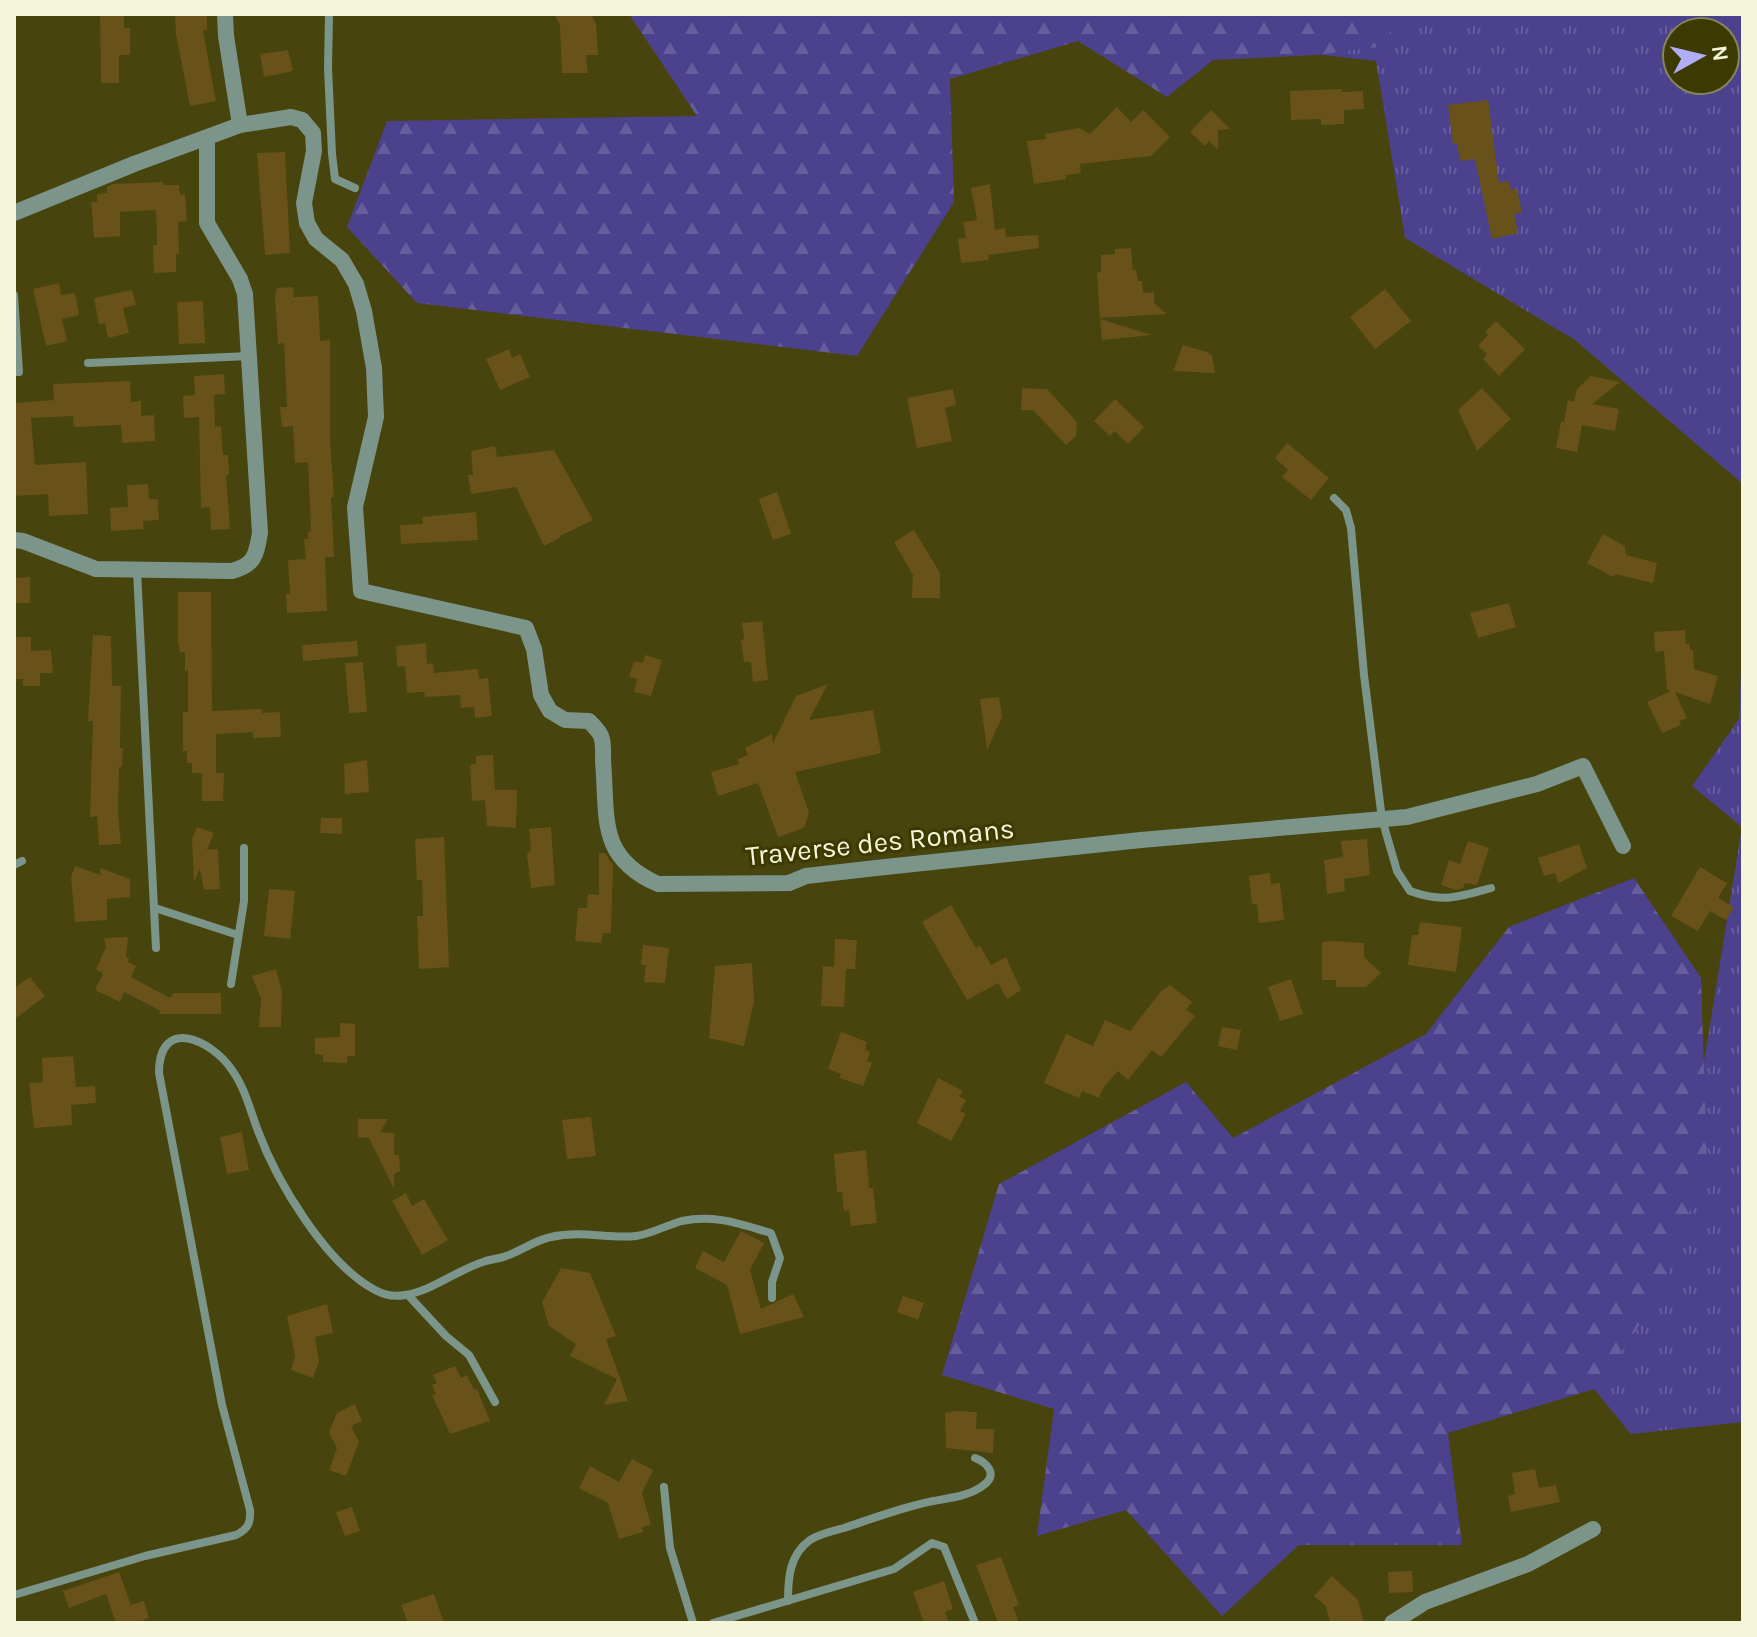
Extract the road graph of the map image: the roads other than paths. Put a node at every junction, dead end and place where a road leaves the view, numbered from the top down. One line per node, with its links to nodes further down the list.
1 (225, 14): 3 (street)
2 (329, 14): 5 (lane)
3 (240, 125): 4 (street, Traverse des Romans); 14 (street, Traverse des Romans)
4 (207, 138): 6 (street, Traverse des Romans); 8 (street)
5 (355, 188)
6 (14, 213)
7 (14, 295): 10 (lane)
8 (251, 356): 9 (lane); 13 (street)
9 (88, 363)
10 (14, 372)
11 (1334, 498): 14 (lane)
12 (14, 540): 13 (street)
13 (137, 571): 18 (lane)
14 (1382, 819): 15 (street, Traverse des Romans); 17 (lane)
15 (1623, 846)
16 (244, 848): 19 (lane)
17 (1491, 888)
18 (155, 908): 19 (lane); 20 (lane)
19 (238, 935): 21 (lane)
20 (156, 948)
21 (231, 984)
22 (408, 1295): 23 (lane); 24 (lane); 28 (lane)
23 (772, 1298)
24 (495, 1402)
25 (975, 1458): 29 (lane)
26 (664, 1487): 30 (lane)
27 (1593, 1529): 33 (street)
28 (14, 1595)
29 (788, 1601): 31 (lane); 32 (lane)
30 (693, 1623)
31 (713, 1623)
32 (975, 1623)
33 (1392, 1623)

